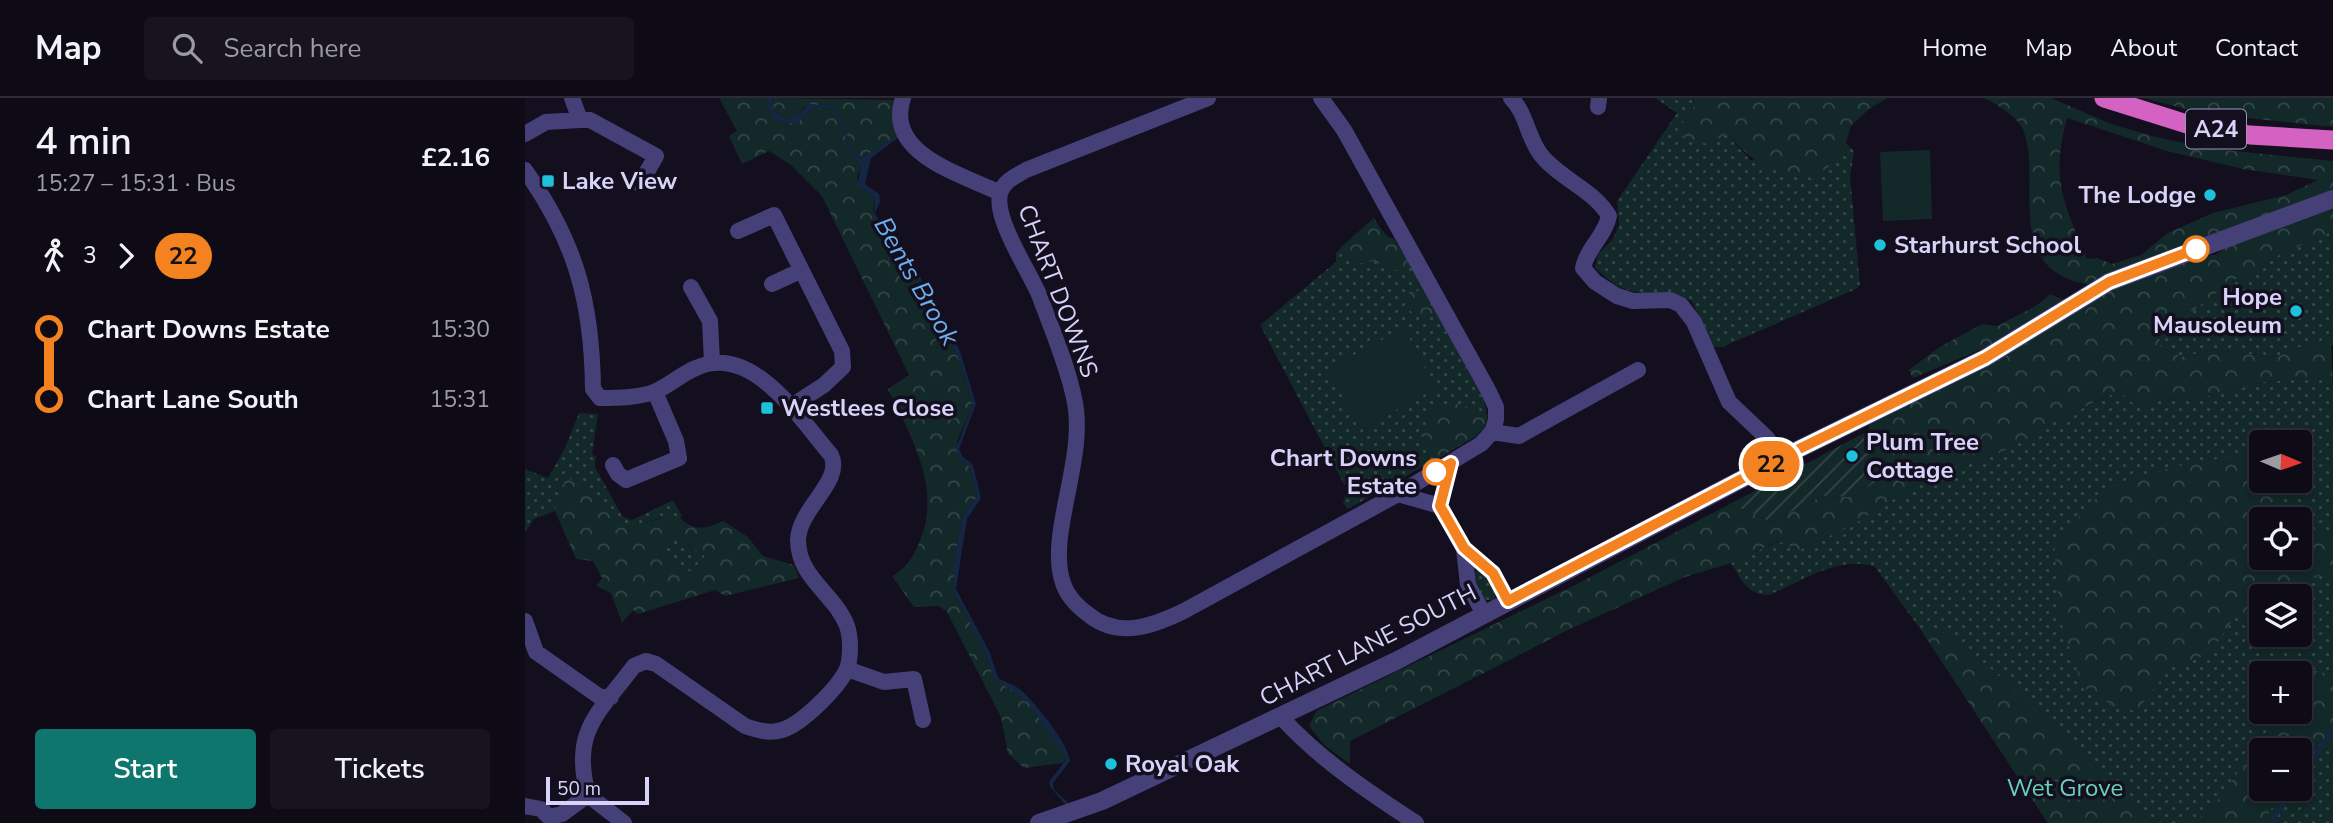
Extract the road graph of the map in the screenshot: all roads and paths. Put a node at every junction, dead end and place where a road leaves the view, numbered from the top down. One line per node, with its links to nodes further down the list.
1 (572, 98): 7 (street)
2 (904, 98): 12 (street)
3 (1208, 98): 12 (street, CHART DOWNS)
4 (1321, 98): 22 (street)
5 (2104, 98): 9 (highway, A24)
6 (1520, 101): 23 (street)
7 (580, 120): 8 (street); 11 (street)
8 (525, 134)
9 (2333, 140)
10 (525, 170): 20 (street)
11 (640, 184)
12 (1000, 193): 26 (street, CHART DOWNS)
13 (2333, 199): 23 (street, CHART LANE SOUTH)
14 (738, 231): 15 (street)
15 (800, 271): 16 (street); 21 (street)
16 (772, 284)
17 (691, 287): 18 (street)
18 (712, 362): 20 (street); 21 (street)
19 (1638, 370): 22 (street)
20 (655, 392): 25 (street)
21 (790, 407): 32 (street)
22 (1492, 432): 24 (street, CHART DOWNS)
23 (1781, 459): 29 (street, CHART LANE SOUTH)
24 (1451, 463): 26 (street, CHART DOWNS); 27 (street)
25 (613, 465)
26 (1398, 494): 27 (street)
27 (1440, 506): 28 (street)
28 (1464, 548): 29 (street); 30 (street)
29 (1508, 601): 30 (street, CHART LANE SOUTH)
30 (1484, 614): 34 (street, CHART LANE SOUTH)
31 (526, 621): 33 (street)
32 (847, 669): 33 (street); 35 (street)
33 (611, 697): 36 (street)
34 (1282, 718): 40 (street, CHART LANE SOUTH); 41 (street)
35 (923, 719)
36 (589, 795): 38 (street); 39 (street)
37 (525, 806): 38 (street)
38 (550, 820)
39 (624, 823)
40 (1039, 823)
41 (1416, 823)

